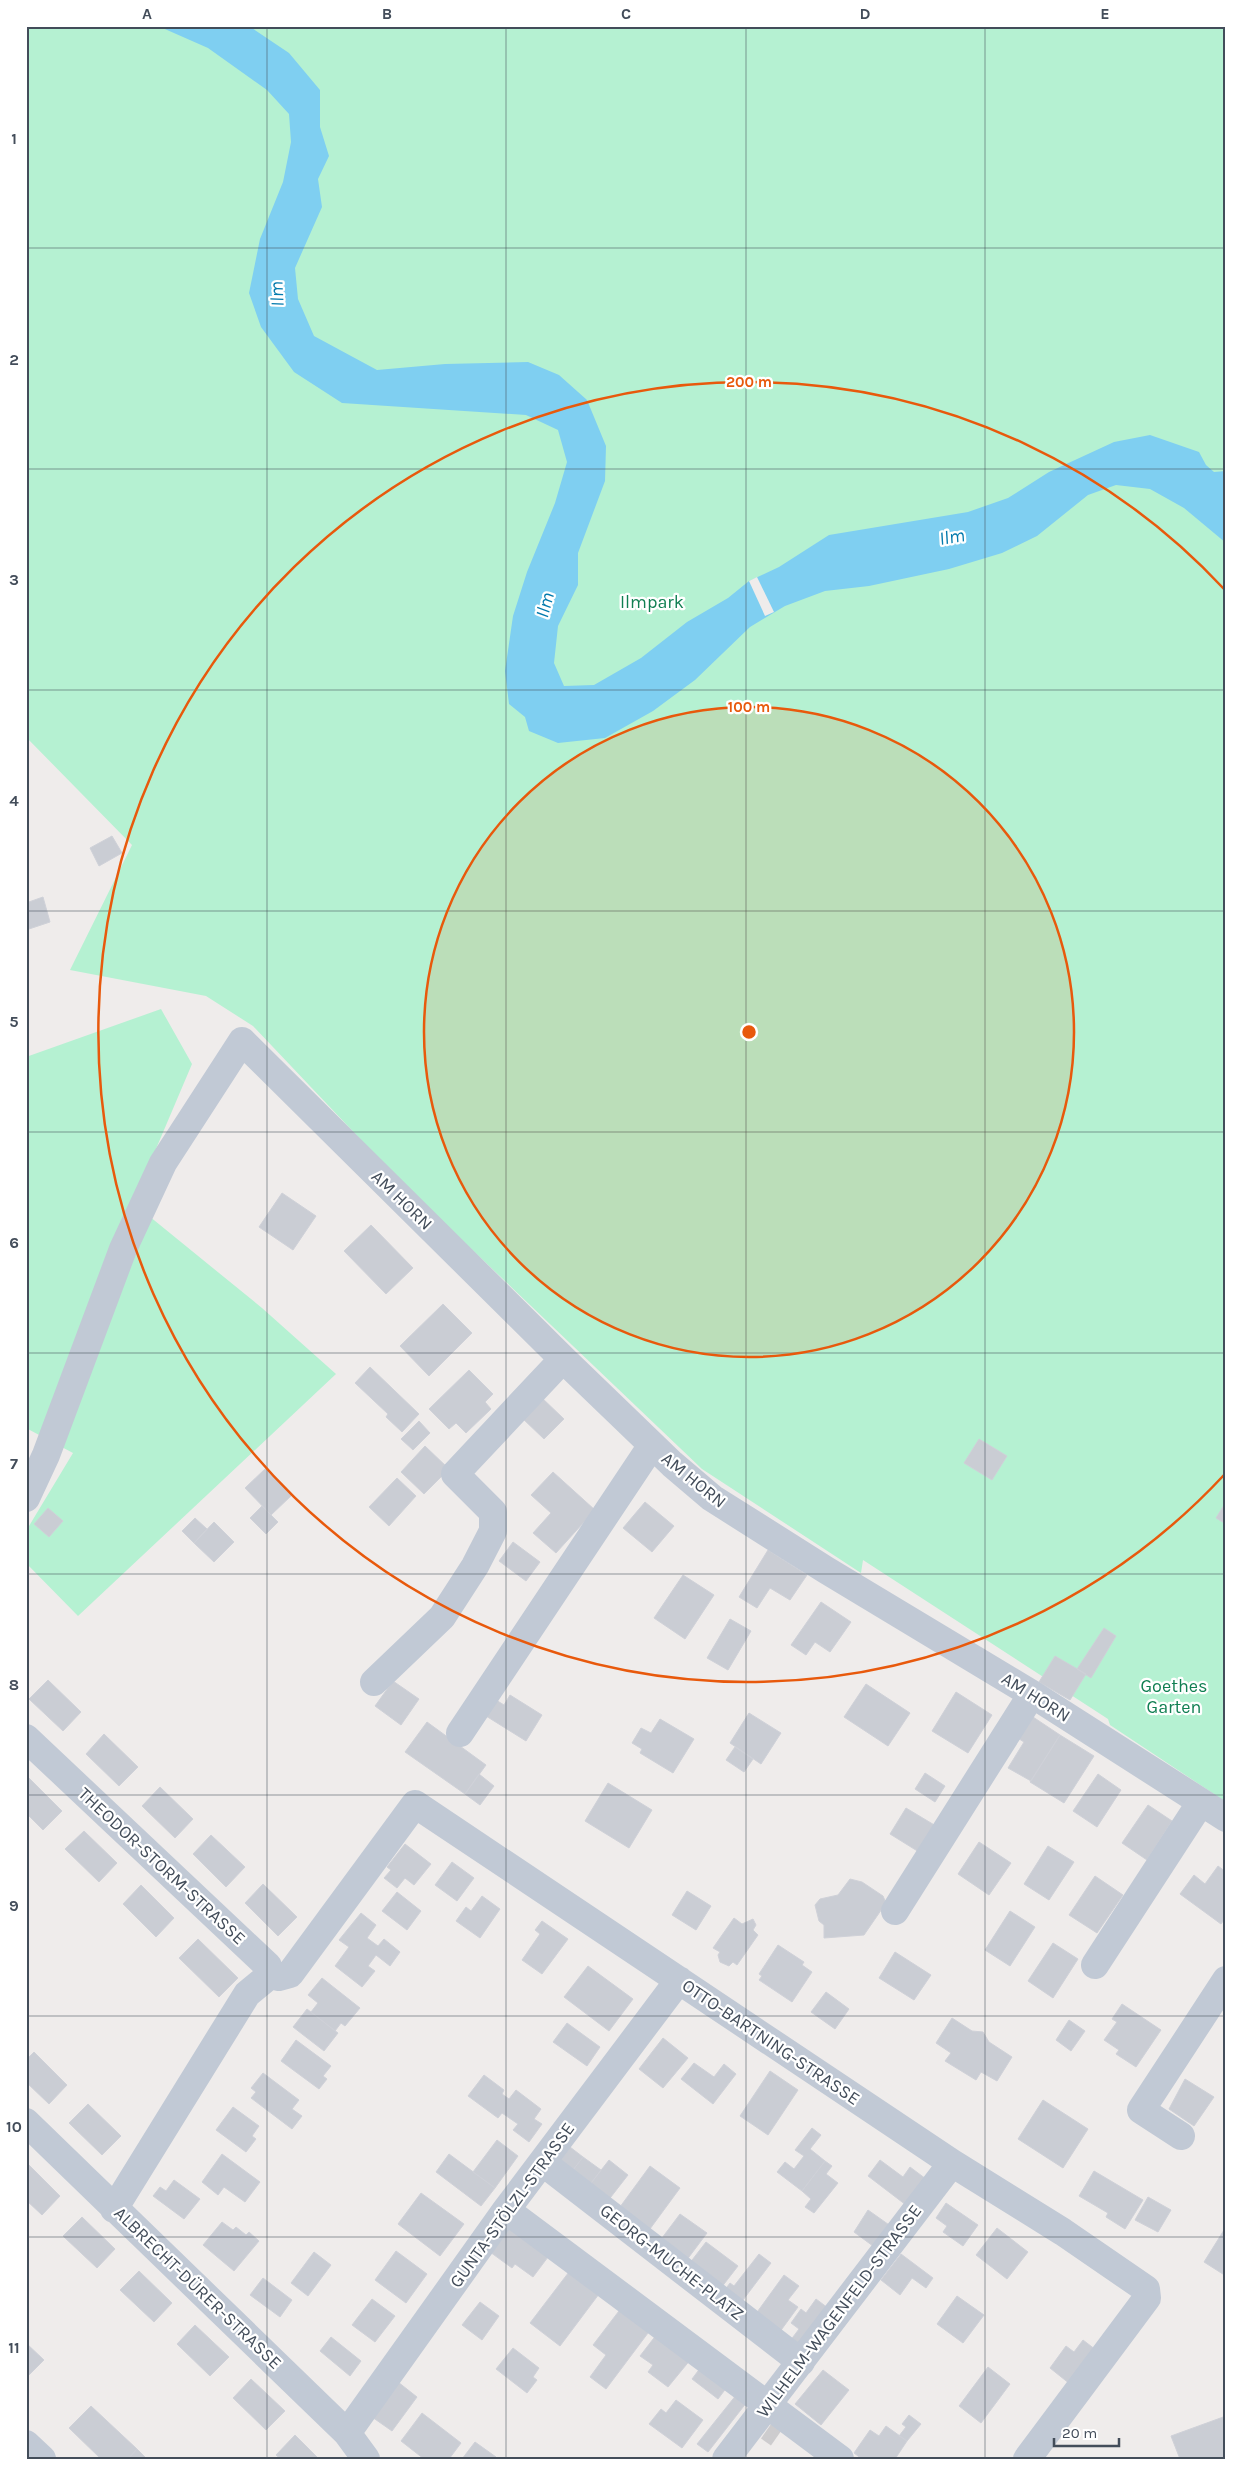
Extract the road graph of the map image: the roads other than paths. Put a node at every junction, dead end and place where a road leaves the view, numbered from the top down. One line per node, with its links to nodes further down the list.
1 (563, 1359): 2 (street, AM HORN); 3 (street, AM HORN); 4 (street)
2 (652, 1445): 5 (street, AM HORN); 6 (street)
3 (28, 1495)
4 (374, 1682)
5 (1032, 1694): 8 (street, AM HORN); 10 (street)
6 (460, 1733)
7 (26, 1738): 12 (street, THEODOR-STORM-STRASSE)
8 (1201, 1802): 9 (street, AM HORN); 11 (street)
9 (1226, 1818)
10 (895, 1911)
11 (1095, 1965)
12 (270, 1976): 13 (street, OTTO-BARTNING-STRASSE); 19 (street)
13 (679, 1980): 17 (street, GUNTA-STÖLZL-STRASSE); 18 (street, OTTO-BARTNING-STRASSE)
14 (1226, 1980): 16 (street)
15 (26, 2122): 19 (street, ALBRECHT-DÜRER-STRASSE)
16 (1181, 2136)
17 (542, 2162): 20 (street, GUNTA-STÖLZL-STRASSE); 21 (street, GEORG-MUCHE-PLATZ)
18 (952, 2163): 21 (street, WILHELM-WAGENFELD-STRASSE); 31 (street, OTTO-BARTNING-STRASSE)
19 (114, 2209): 23 (street, ALBRECHT-DÜRER-STRASSE)
20 (506, 2210): 22 (street); 23 (street, GUNTA-STÖLZL-STRASSE)
21 (801, 2362): 22 (street, WILHELM-WAGENFELD-STRASSE)
22 (768, 2404): 28 (street, WILHELM-WAGENFELD-STRASSE); 30 (street)
23 (348, 2433): 27 (street, ALBRECHT-DÜRER-STRASSE)
24 (779, 2434): 29 (street)
25 (26, 2444): 26 (street)
26 (42, 2459)
27 (366, 2459)
28 (726, 2459)
29 (810, 2459)
30 (840, 2459)
31 (1027, 2459)

